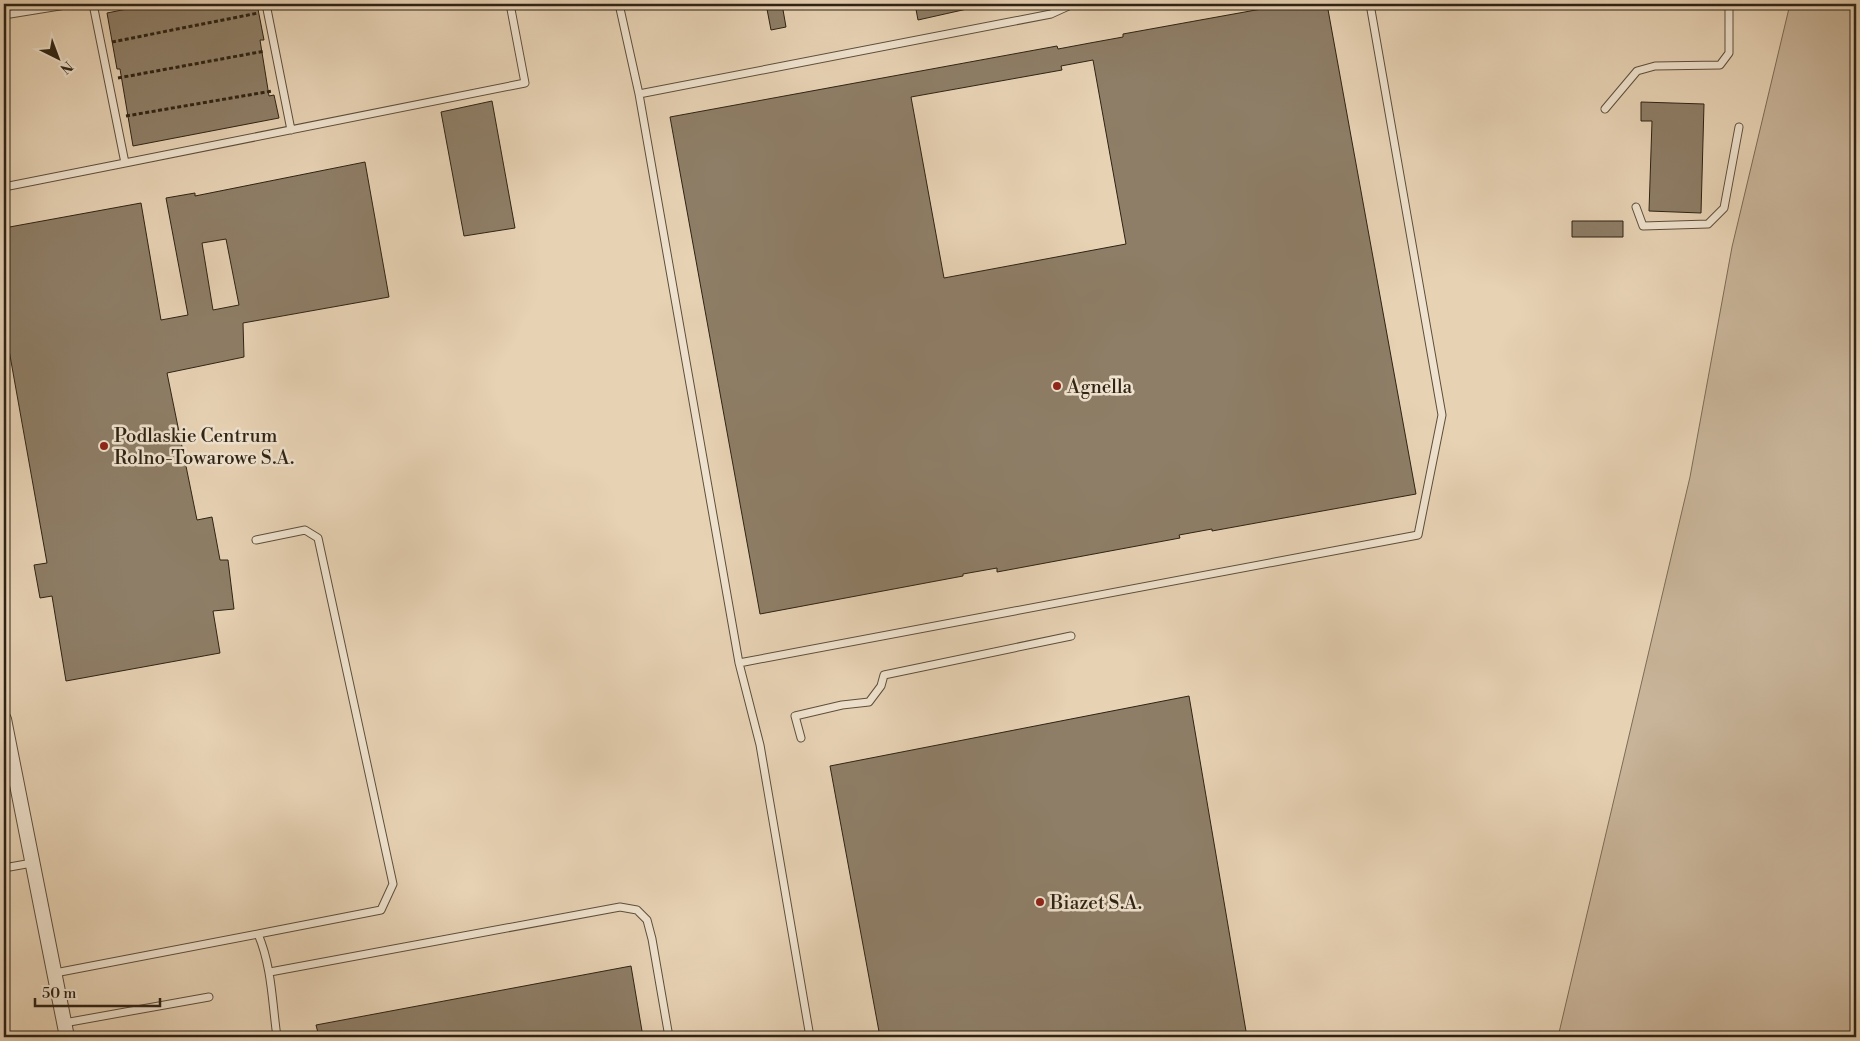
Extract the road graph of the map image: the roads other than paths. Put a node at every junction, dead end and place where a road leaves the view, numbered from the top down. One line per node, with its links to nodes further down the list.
1 (72, 4): 9 (lane)
2 (93, 4): 14 (lane)
3 (510, 4): 13 (lane)
4 (619, 4): 10 (lane)
5 (1073, 4): 10 (lane)
6 (1370, 4): 19 (lane)
7 (1729, 4): 11 (lane)
8 (267, 8): 13 (lane)
9 (4, 15)
10 (639, 94): 19 (lane)
11 (1605, 109)
12 (1739, 127): 16 (lane)
13 (291, 130): 14 (lane)
14 (126, 163): 15 (lane)
15 (4, 187)
16 (1636, 207)
17 (256, 540): 24 (lane)
18 (1071, 636): 21 (lane)
19 (739, 663): 32 (lane)
20 (4, 719): 22 (street)
21 (801, 738)
22 (32, 863): 23 (lane); 26 (street)
23 (4, 868)
24 (258, 934): 25 (lane); 26 (lane)
25 (270, 972): 30 (lane); 31 (lane)
26 (55, 973): 28 (street)
27 (209, 997): 28 (lane)
28 (64, 1023): 29 (street)
29 (67, 1037)
30 (277, 1037)
31 (669, 1037)
32 (810, 1037)

